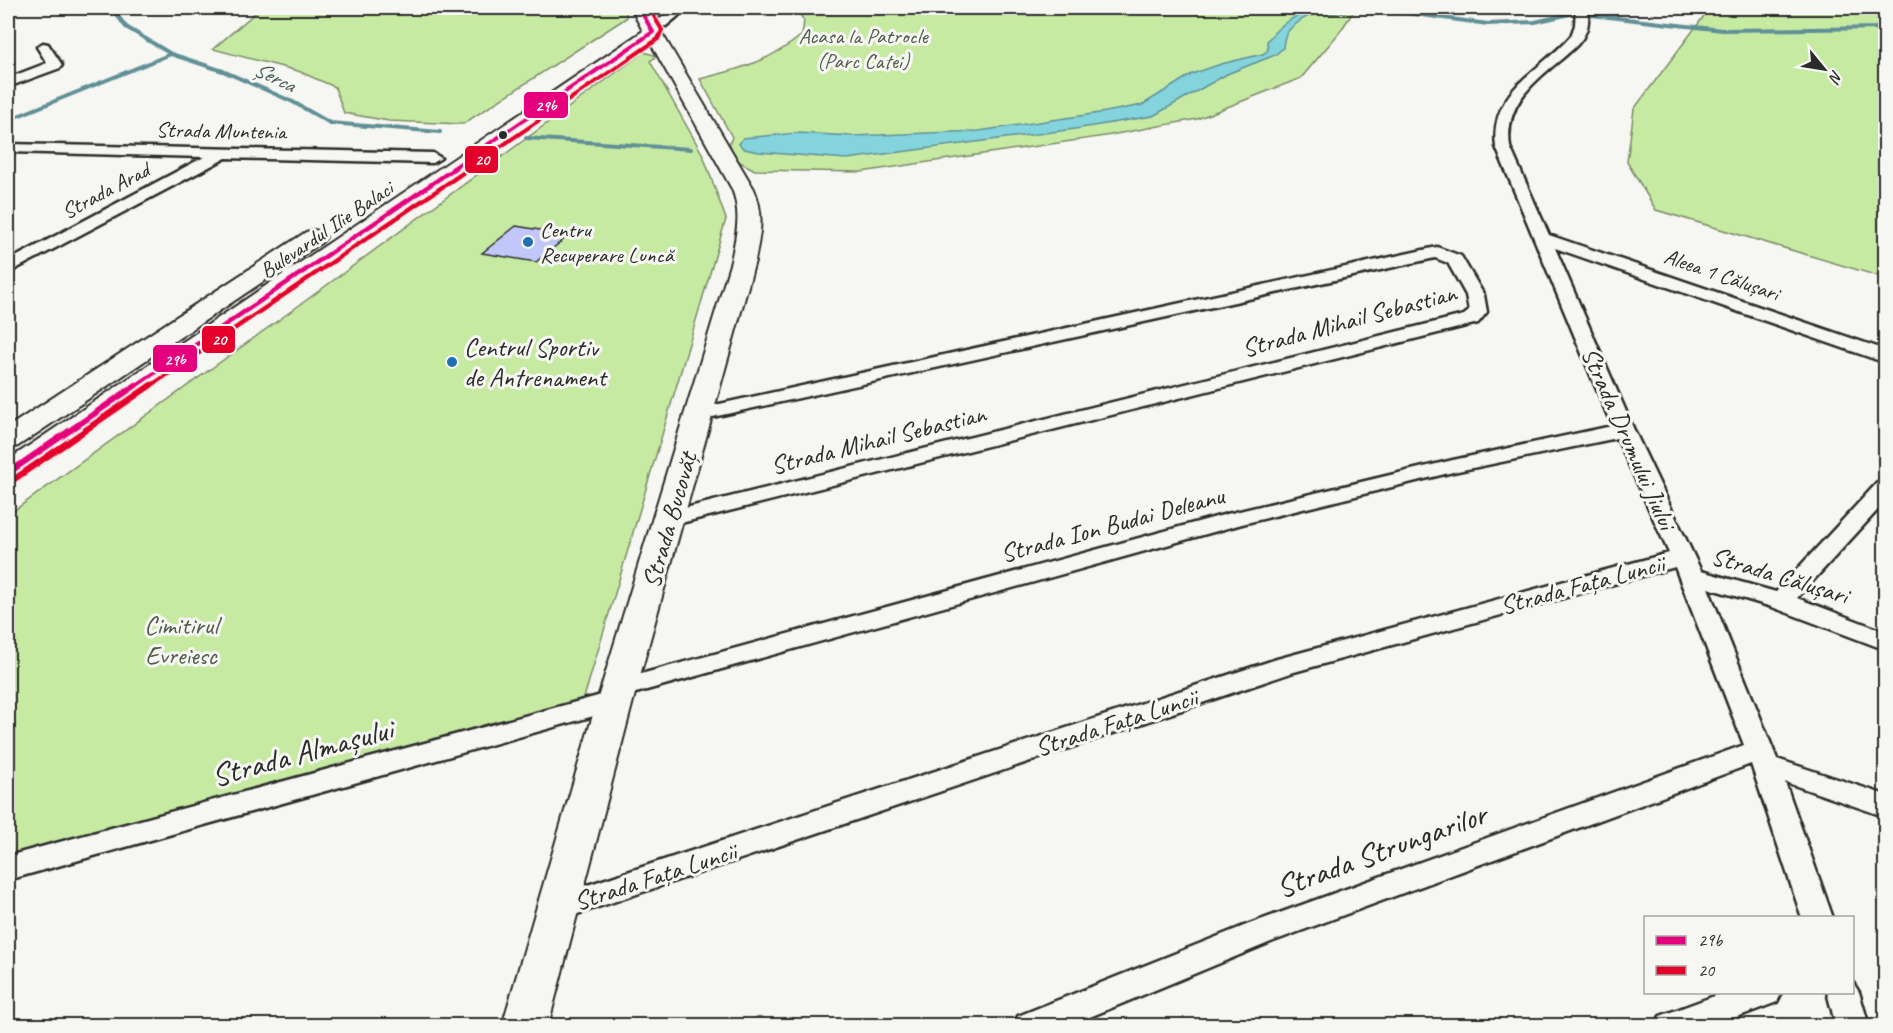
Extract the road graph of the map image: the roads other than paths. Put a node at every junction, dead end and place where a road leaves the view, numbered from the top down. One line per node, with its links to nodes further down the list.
1 (682, 8): 3 (street)
2 (1581, 12): 9 (street, Strada Drumului Jiului)
3 (650, 20): 8 (main road, Bulevardul Ilie Balaci); 12 (main road, Strada Bucovăț); 15 (main road, Bulevardul Ilie Balaci)
4 (43, 47): 5 (street)
5 (8, 83)
6 (8, 148): 7 (street, Strada Muntenia)
7 (224, 152): 8 (street, Strada Muntenia); 10 (street, Strada Arad)
8 (433, 158): 14 (main road, Bulevardul Ilie Balaci)
9 (1542, 238): 11 (street, Aleea 1 Călușari); 13 (street, Strada Drumului Jiului)
10 (8, 267)
11 (1886, 357)
12 (699, 414): 17 (main road, Strada Bucovăț); 17 (street, Strada Mihail Sebastian)
13 (1624, 430): 18 (street, Strada Drumului Jiului); 21 (street, Strada Ion Budai Deleanu)
14 (8, 440)
15 (8, 472)
16 (1886, 487): 19 (street)
17 (669, 519): 21 (main road, Strada Bucovăț)
18 (1687, 567): 19 (street, Strada Călușari); 22 (street, Strada Drumului Jiului); 25 (street, Strada Fața Luncii)
19 (1781, 601): 20 (street, Strada Călușari)
20 (1886, 642)
21 (617, 695): 24 (street, Strada Almașului); 25 (main road, Strada Bucovăț)
22 (1763, 758): 23 (street); 26 (street, Strada Drumului Jiului); 30 (street, Strada Strungarilor)
23 (1886, 806)
24 (8, 868)
25 (557, 908): 29 (main road, Strada Bucovăț)
26 (1817, 916)
27 (1763, 994): 31 (street)
28 (1843, 994): 32 (street)
29 (525, 1026)
30 (1030, 1026)
31 (1672, 1026)
32 (1853, 1026)

